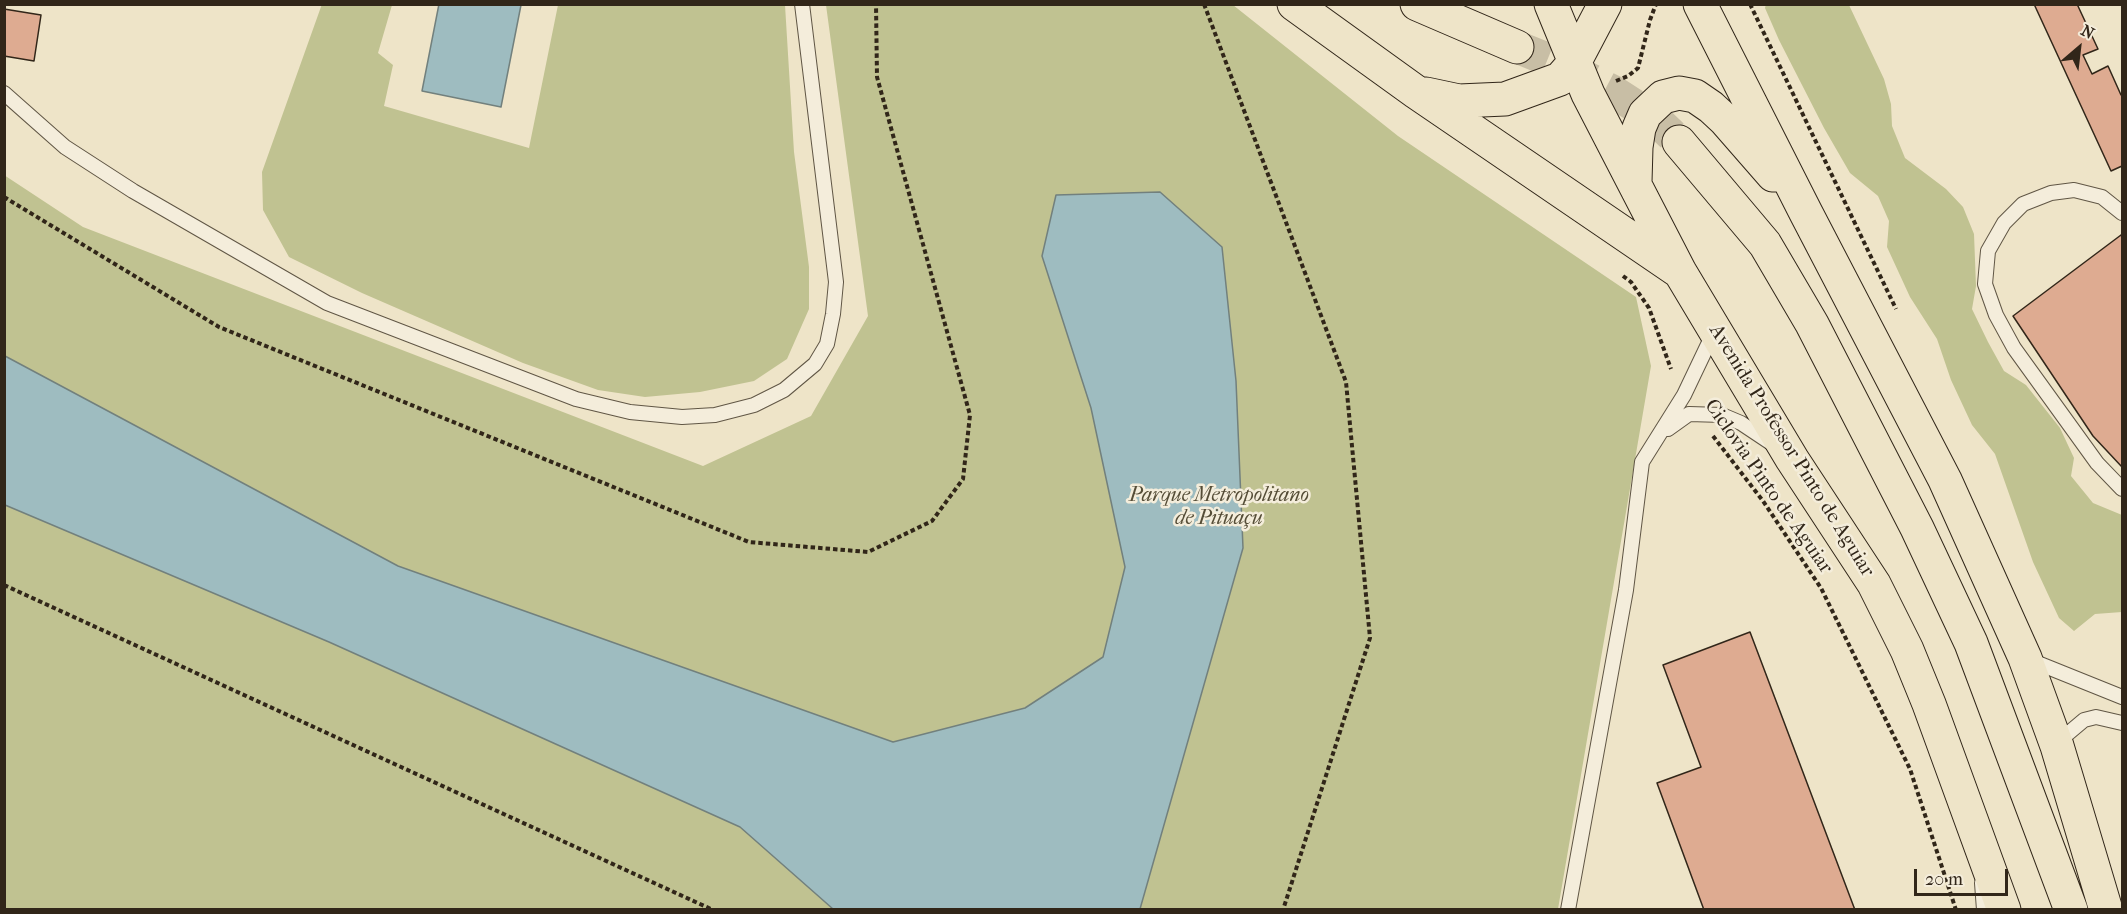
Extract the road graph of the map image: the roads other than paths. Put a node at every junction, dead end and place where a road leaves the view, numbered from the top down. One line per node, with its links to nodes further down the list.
1 (802, 4): 10 (lane)
2 (1294, 4): 9 (main road)
3 (1417, 4): 7 (main road)
4 (1551, 4): 8 (main road, Avenida Professor Pinto de Aguiar)
5 (1605, 4): 8 (main road)
6 (1700, 4): 13 (main road)
7 (1517, 47)
8 (1574, 63): 9 (main road); 12 (main road, Avenida Professor Pinto de Aguiar)
9 (1416, 92): 15 (main road)
10 (4, 93)
11 (1679, 142): 28 (main road)
12 (1635, 185): 13 (main road); 15 (main road, Avenida Professor Pinto de Aguiar)
13 (1806, 213): 20 (main road)
14 (2122, 213): 19 (lane)
15 (1680, 272): 16 (main road, Avenida Professor Pinto de Aguiar)
16 (1715, 330): 17 (lane); 18 (main road, Avenida Professor Pinto de Aguiar)
17 (1657, 438): 18 (lane); 25 (lane)
18 (1792, 459): 24 (main road, Avenida Professor Pinto de Aguiar)
19 (2122, 489)
20 (2025, 658): 21 (lane); 23 (main road)
21 (2122, 697)
22 (2122, 723): 23 (lane)
23 (2057, 746): 29 (main road)
24 (1977, 836): 26 (lane); 27 (main road, Avenida Professor Pinto de Aguiar)
25 (1568, 909)
26 (1984, 909)
27 (2004, 909)
28 (2071, 909)
29 (2106, 909)

